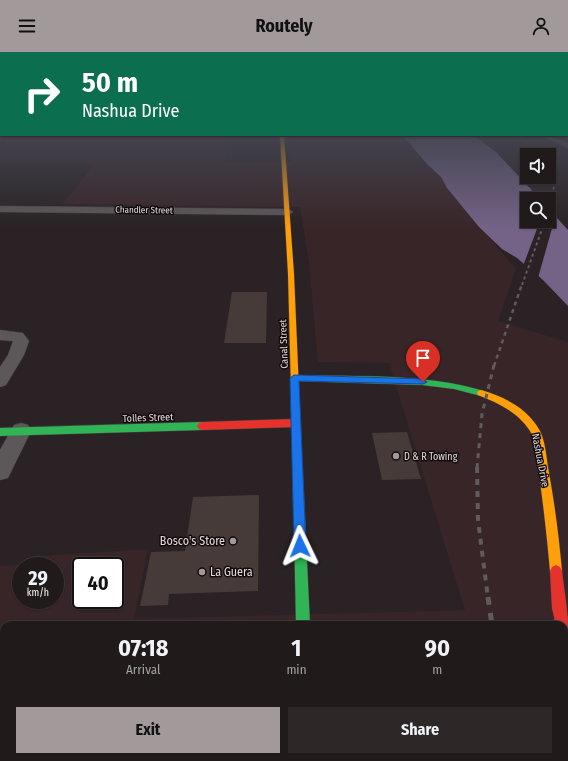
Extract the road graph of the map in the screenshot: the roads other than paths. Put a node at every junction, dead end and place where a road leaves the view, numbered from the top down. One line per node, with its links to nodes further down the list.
1 (284, 162): 3 (street, Canal Street)
2 (5, 209): 3 (street, Chandler Street); 4 (street)
3 (288, 212): 6 (street, Canal Street)
4 (0, 218)
5 (0, 335): 7 (street)
6 (294, 378): 8 (street, Canal Street); 13 (street, Nashua Drive)
7 (0, 381)
8 (296, 423): 9 (street, Tolles Street); 12 (street, Canal Street)
9 (21, 431): 10 (street, Tolles Street); 11 (street)
10 (0, 432)
11 (0, 471)
12 (303, 621)
13 (562, 621)

